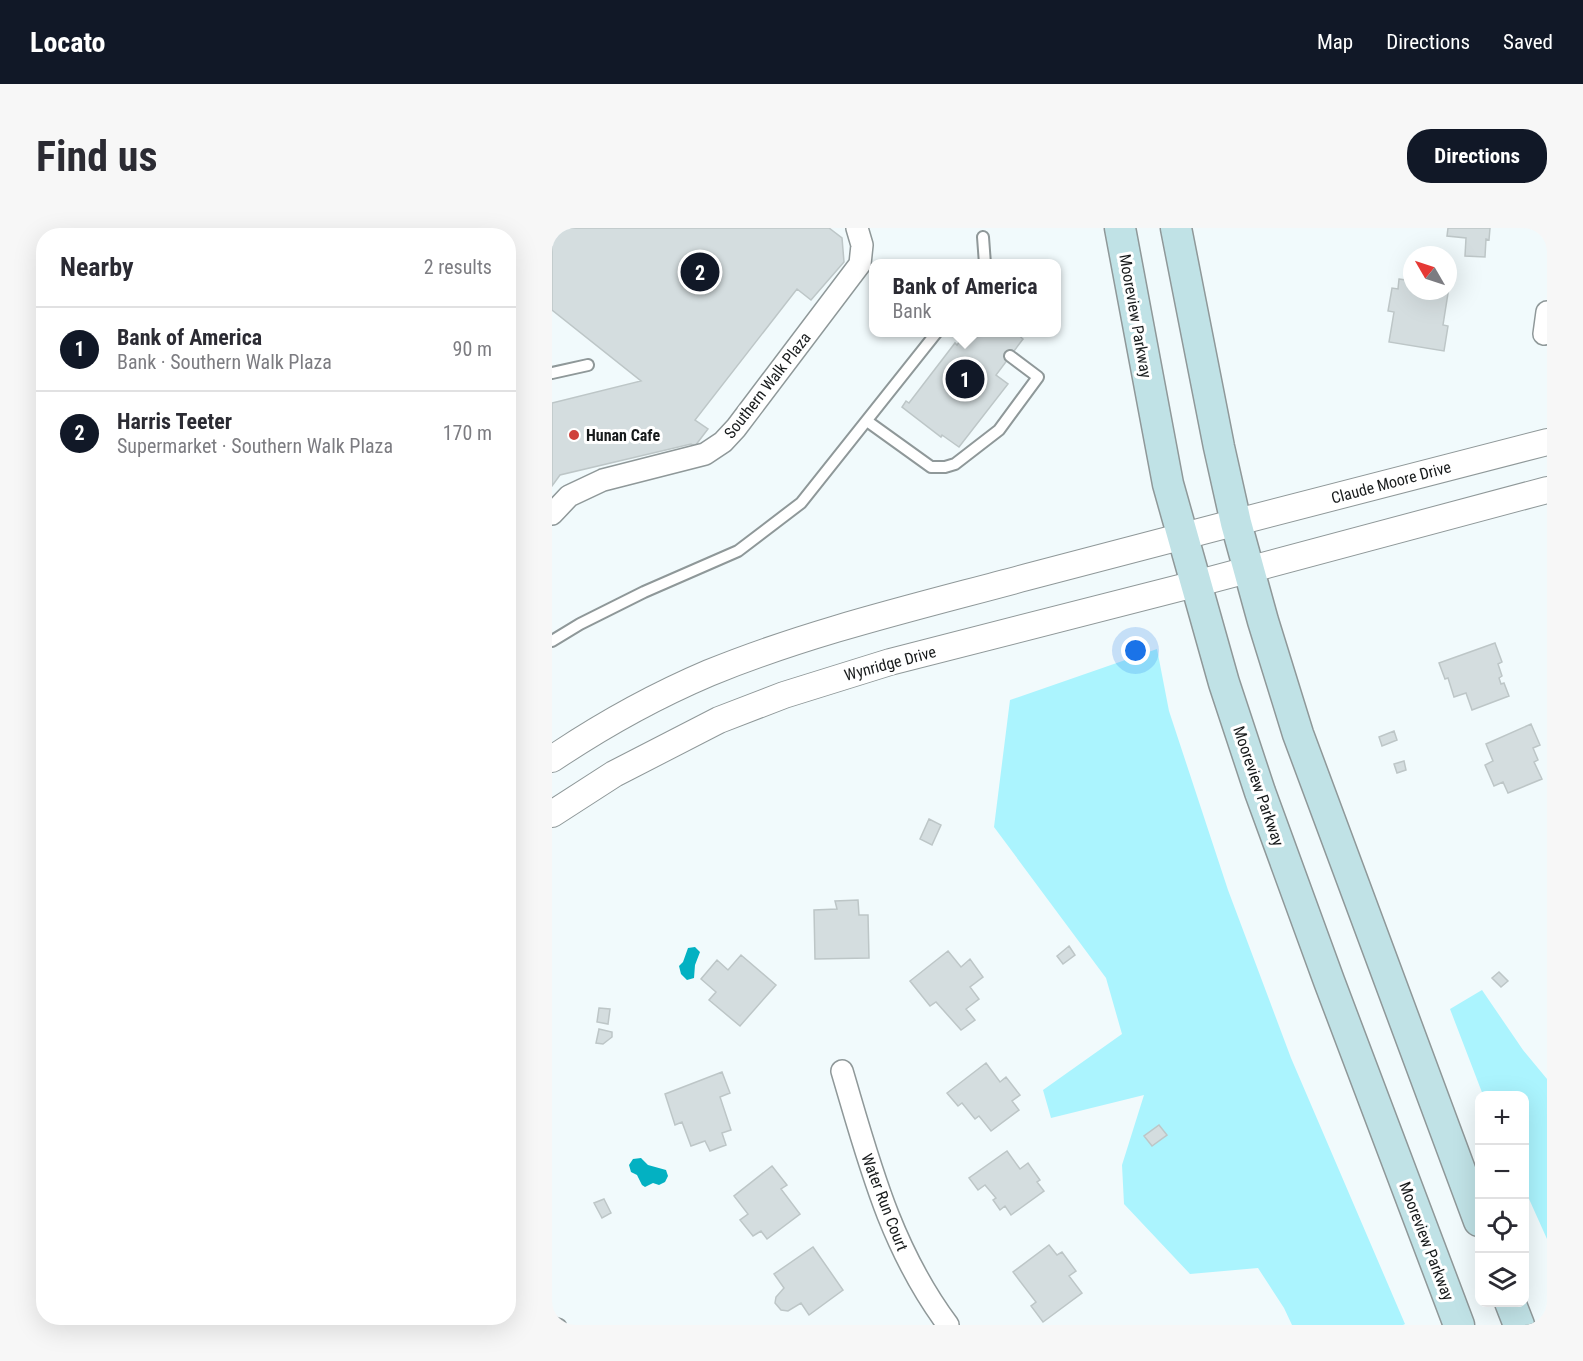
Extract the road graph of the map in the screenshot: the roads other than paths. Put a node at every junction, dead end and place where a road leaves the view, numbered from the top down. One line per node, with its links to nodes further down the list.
1 (857, 228): 15 (street, Southern Walk Plaza)
2 (1120, 228): 17 (main road, Mooreview Parkway)
3 (1176, 228): 16 (main road)
4 (983, 237): 5 (lane)
5 (985, 259)
6 (1547, 312): 7 (street)
7 (1544, 334)
8 (934, 337): 12 (lane)
9 (1010, 356): 12 (lane)
10 (588, 365): 11 (lane)
11 (552, 373)
12 (867, 421): 20 (lane)
13 (1547, 442): 16 (street, Claude Moore Drive)
14 (1547, 490): 18 (street)
15 (552, 513)
16 (1236, 523): 17 (street); 18 (main road)
17 (1182, 536): 19 (main road, Mooreview Parkway); 21 (street)
18 (1249, 569): 19 (street, Wynridge Drive); 24 (main road)
19 (1195, 584): 22 (street, Wynridge Drive); 29 (main road, Mooreview Parkway)
20 (552, 641)
21 (552, 759)
22 (552, 813)
23 (842, 1071): 28 (street, Water Run Court)
24 (1475, 1210)
25 (1512, 1307): 30 (main road)
26 (552, 1322): 27 (lane)
27 (560, 1325)
28 (948, 1325)
29 (1459, 1325)
30 (1519, 1325)

